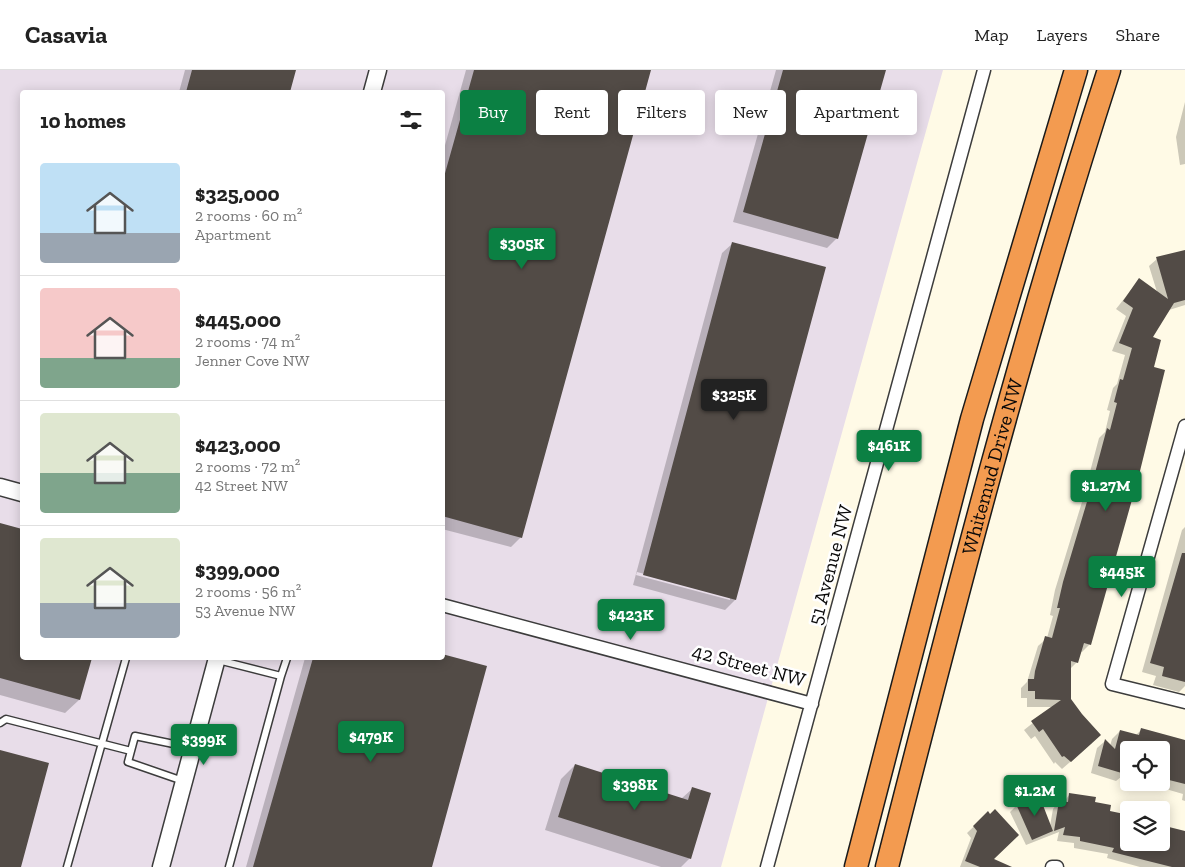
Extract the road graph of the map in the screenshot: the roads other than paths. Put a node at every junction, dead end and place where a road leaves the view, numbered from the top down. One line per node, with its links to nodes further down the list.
1 (378, 70): 6 (street)
2 (984, 70): 18 (street, 51 Avenue NW)
3 (1076, 70): 28 (highway, Whitemud Drive NW)
4 (1109, 70): 7 (highway, Whitemud Drive NW)
5 (1118, 70): 7 (highway)
6 (373, 90)
7 (1084, 148): 29 (highway, Whitemud Drive NW)
8 (1185, 426): 17 (street)
9 (0, 487): 10 (street)
10 (20, 492)
11 (445, 606): 18 (street, 42 Street NW)
12 (125, 660): 20 (lane)
13 (217, 660): 21 (street)
14 (221, 660): 16 (lane)
15 (285, 660): 16 (lane)
16 (281, 676): 26 (lane)
17 (1185, 702)
18 (812, 704): 27 (street, 51 Avenue NW)
19 (0, 724): 20 (lane)
20 (100, 743): 22 (lane); 24 (lane)
21 (193, 748): 22 (lane); 23 (street)
22 (131, 751): 23 (lane)
23 (184, 781): 25 (street)
24 (67, 867)
25 (161, 867)
26 (229, 867)
27 (767, 867)
28 (856, 867)
29 (887, 867)
30 (1052, 867): 31 (street)
31 (1057, 867)

